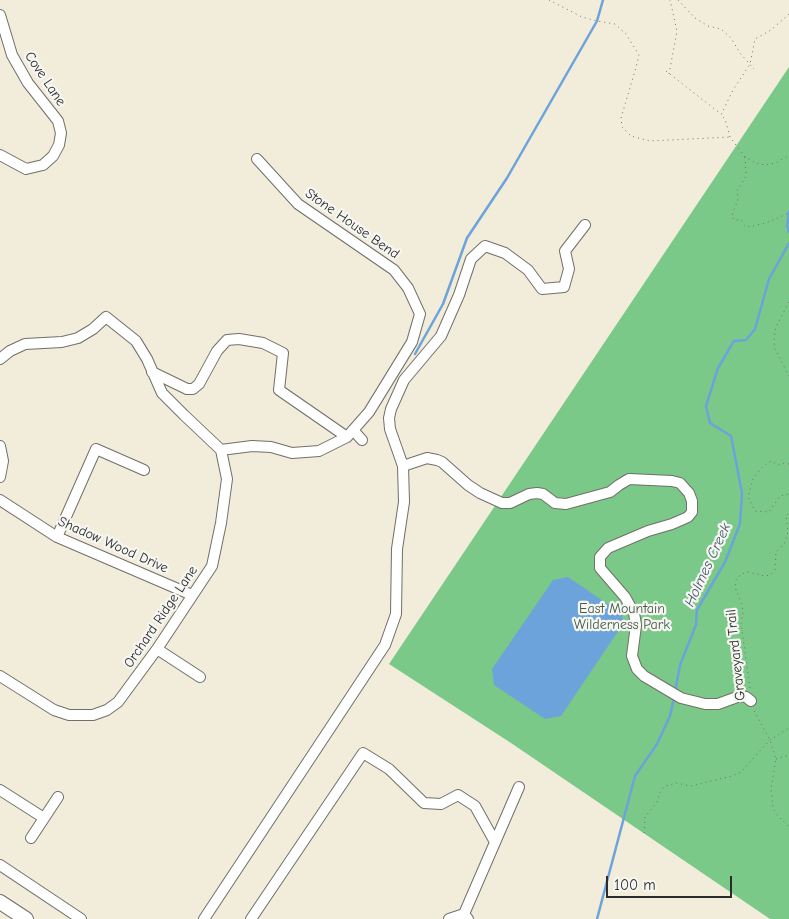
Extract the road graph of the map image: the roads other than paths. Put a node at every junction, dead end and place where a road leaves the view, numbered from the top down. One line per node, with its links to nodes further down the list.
1 (0, 15): 2 (street, Cove Lane)
2 (0, 156)
3 (257, 159): 7 (street, Stone House Bend)
4 (585, 225): 11 (street)
5 (0, 359): 6 (street)
6 (152, 372): 7 (street); 10 (street)
7 (350, 434): 8 (street); 10 (street, Stone House Bend)
8 (362, 440)
9 (0, 446): 13 (street)
10 (221, 450): 16 (street, Orchard Ridge Lane)
11 (403, 466): 20 (street); 32 (street)
12 (144, 470): 15 (street)
13 (0, 477)
14 (0, 500): 15 (street, Shadow Wood Drive)
15 (57, 537): 16 (street, Shadow Wood Drive)
16 (192, 595): 17 (street, Orchard Ridge Lane)
17 (157, 649): 18 (street, Orchard Ridge Lane); 19 (street)
18 (0, 676)
19 (200, 677)
20 (751, 701)
21 (519, 787): 26 (street)
22 (0, 790): 24 (street)
23 (58, 797): 24 (street)
24 (44, 818): 25 (street)
25 (31, 838)
26 (495, 842): 29 (street); 33 (street)
27 (0, 865): 31 (street)
28 (0, 902): 30 (highway)
29 (466, 916): 34 (street)
30 (26, 919)
31 (82, 919)
32 (204, 919)
33 (251, 919)
34 (449, 919)

